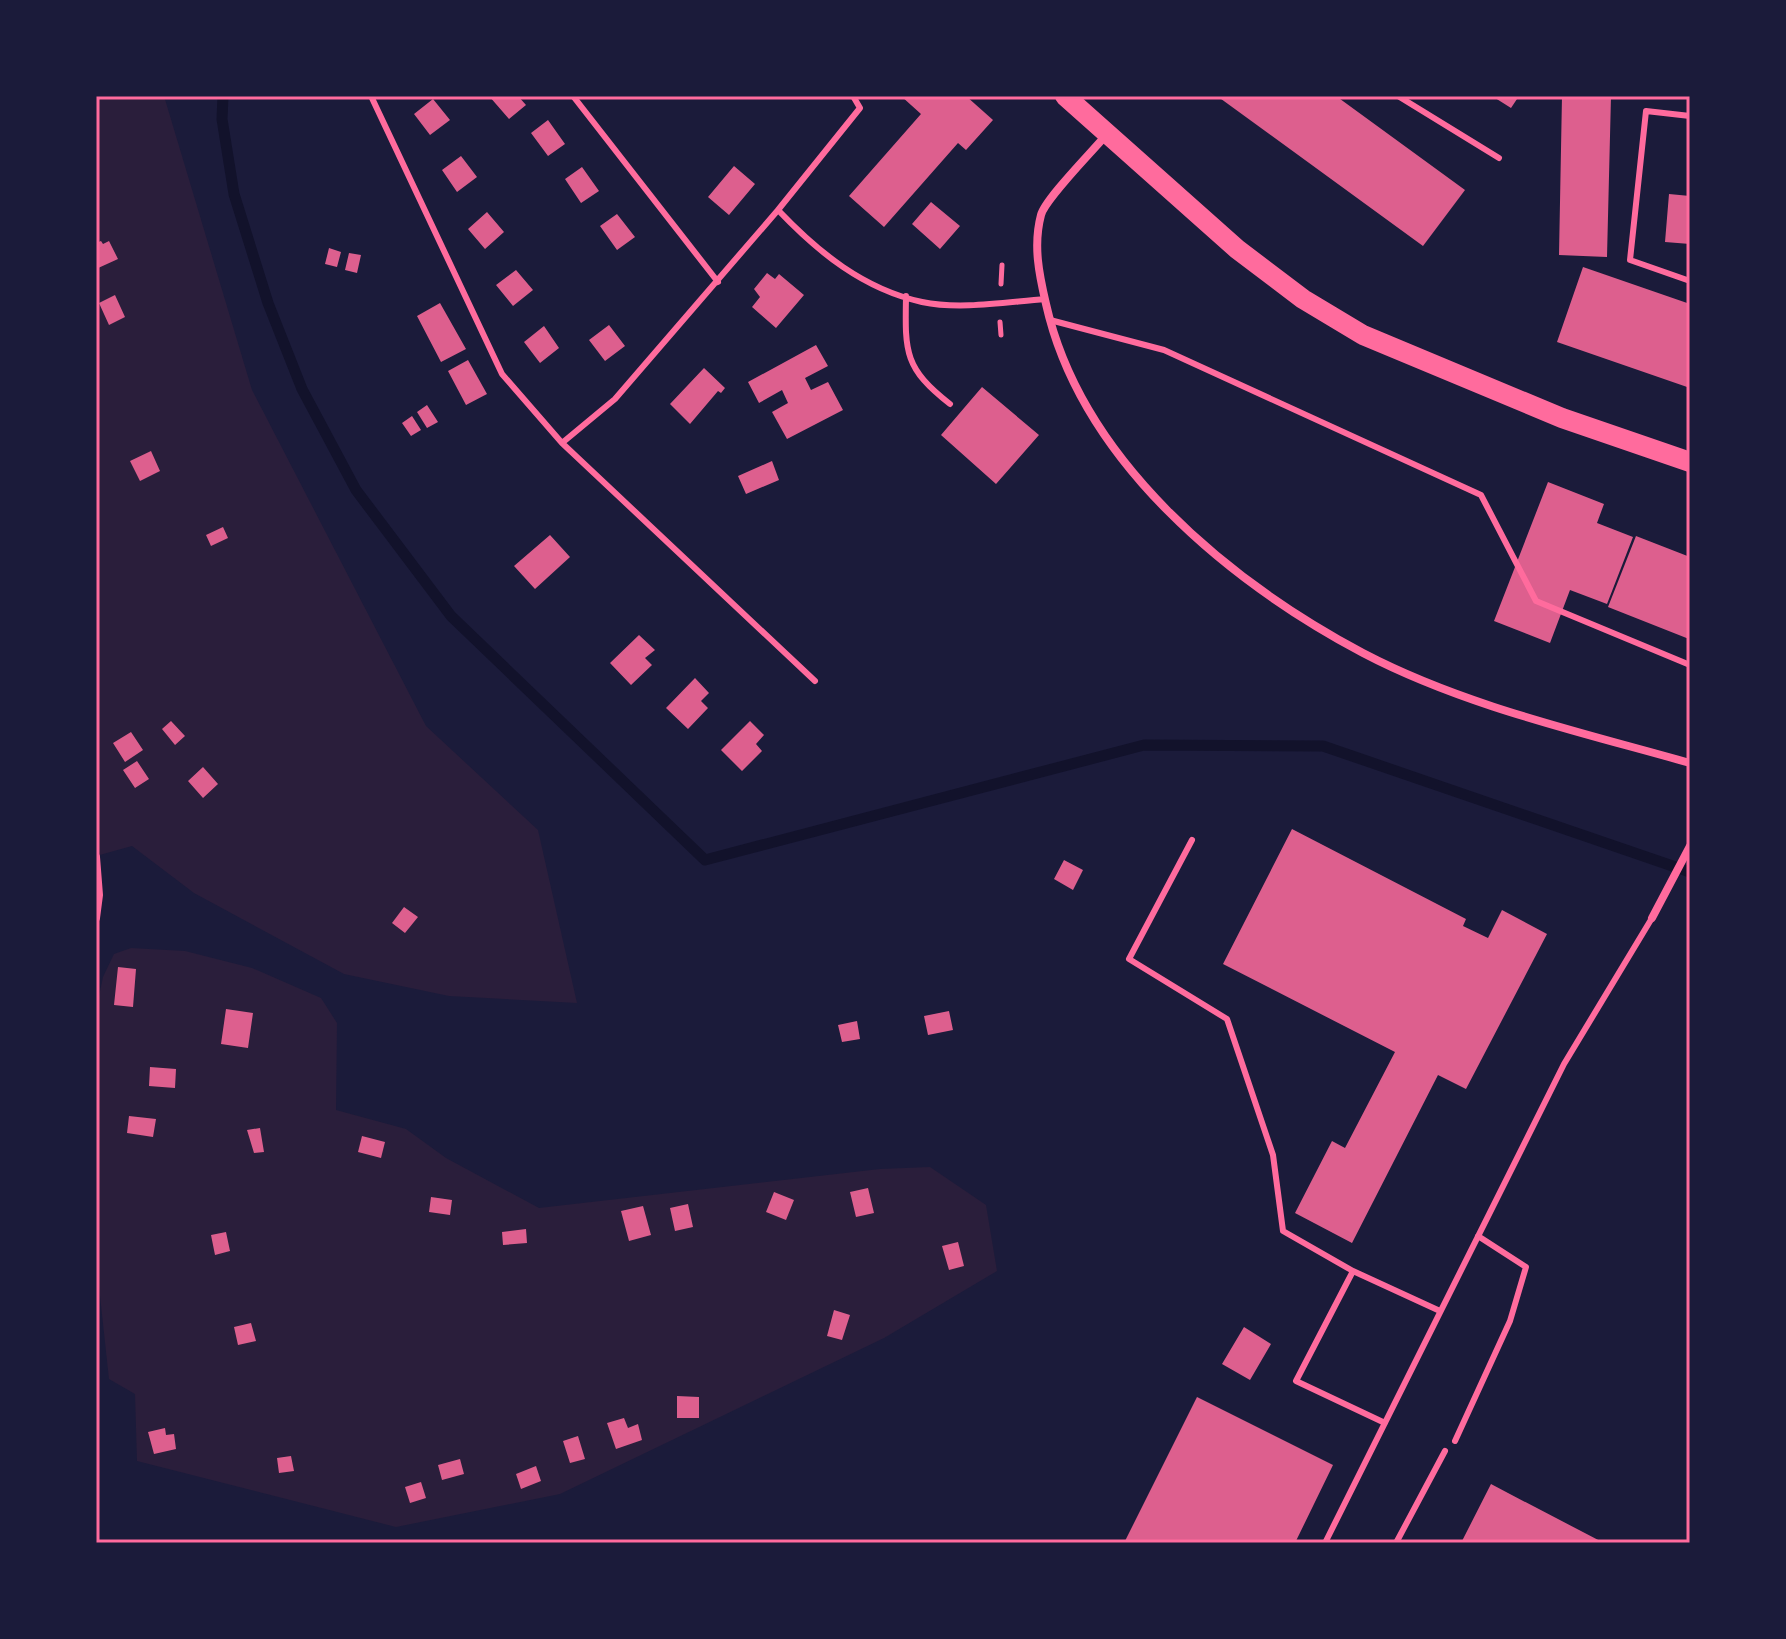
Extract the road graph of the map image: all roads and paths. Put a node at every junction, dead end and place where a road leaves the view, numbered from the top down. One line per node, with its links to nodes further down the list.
1 (371, 96): 16 (lane)
2 (573, 96): 11 (lane)
3 (853, 96): 9 (lane)
4 (1065, 96): 7 (main road)
5 (1398, 96): 8 (lane)
6 (1690, 116): 10 (lane)
7 (1106, 135): 13 (street); 17 (main road)
8 (1499, 158)
9 (778, 210): 11 (lane); 12 (lane)
10 (1690, 281)
11 (718, 282): 16 (lane)
12 (906, 296): 13 (lane); 15 (lane)
13 (1045, 299): 14 (street)
14 (1050, 320): 18 (lane); 20 (street)
15 (950, 404)
16 (562, 443): 19 (lane)
17 (1690, 462)
18 (1690, 665)
19 (815, 681)
20 (1690, 763)
21 (1192, 840): 27 (lane)
22 (1690, 846): 25 (street)
23 (96, 857): 24 (street)
24 (96, 918)
25 (1652, 918): 26 (lane)
26 (1478, 1236): 28 (lane); 30 (lane)
27 (1353, 1271): 28 (lane); 29 (lane)
28 (1440, 1311): 29 (lane)
29 (1385, 1423): 32 (lane)
30 (1455, 1441)
31 (1445, 1451): 33 (lane)
32 (1325, 1543)
33 (1396, 1543)

